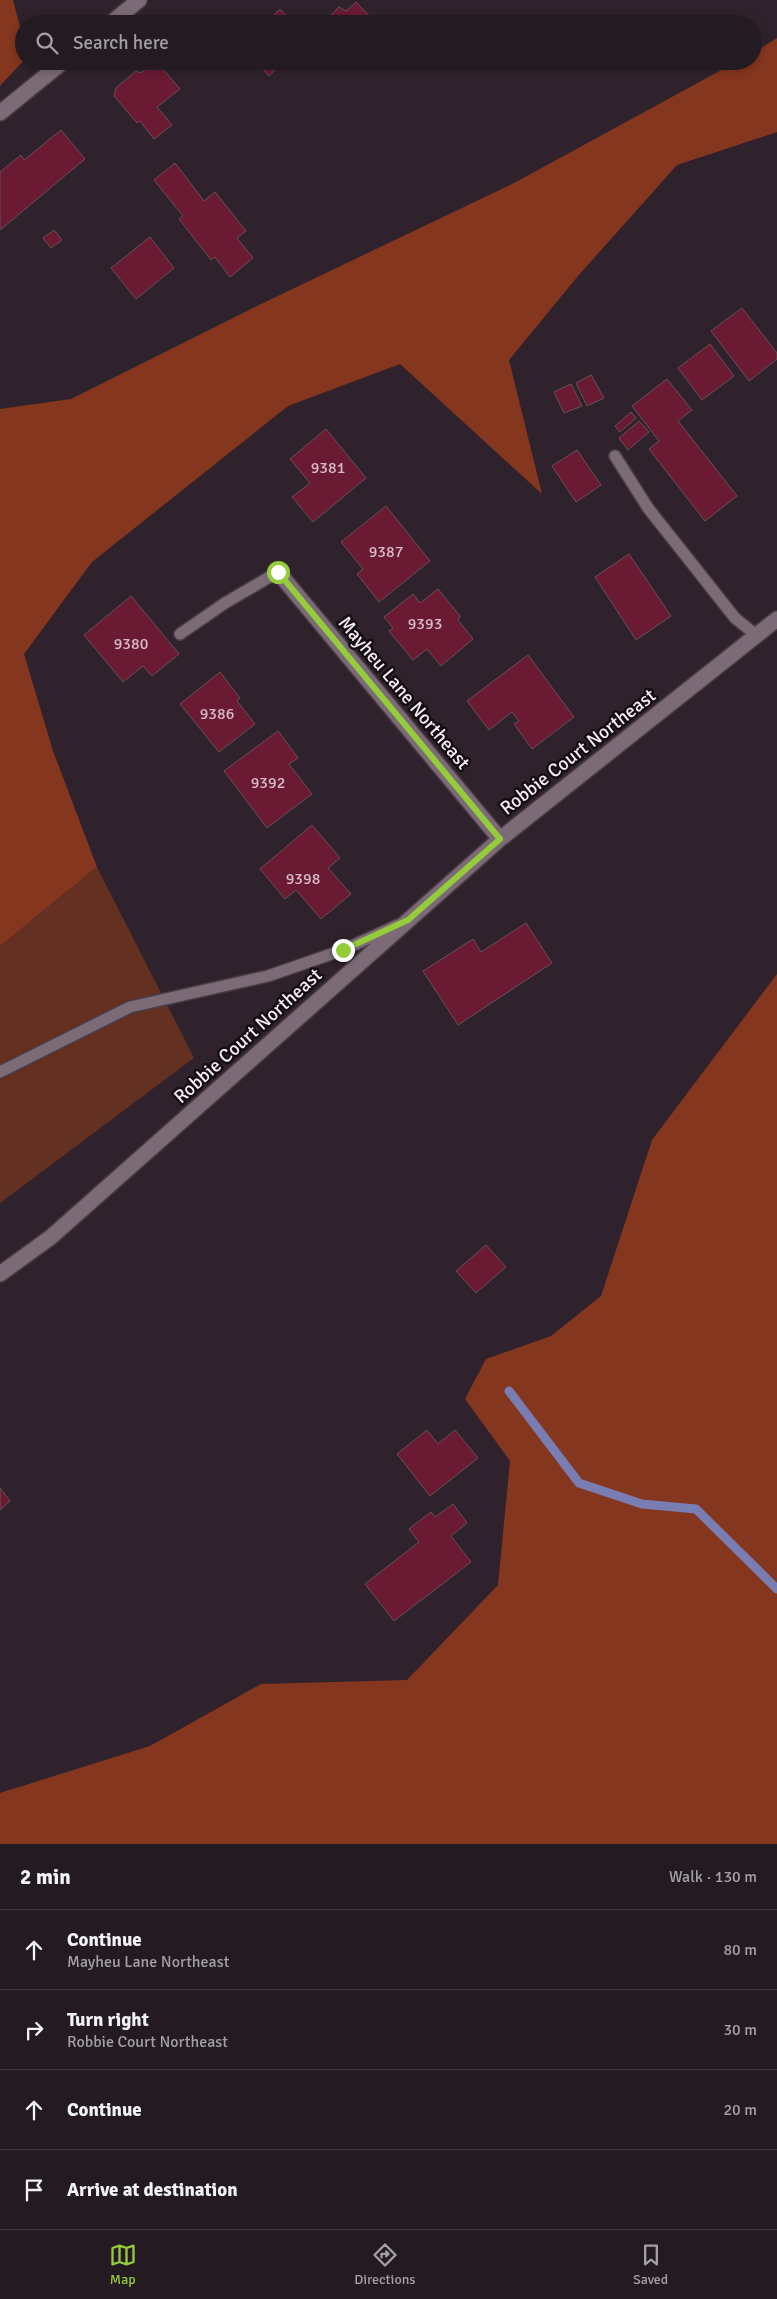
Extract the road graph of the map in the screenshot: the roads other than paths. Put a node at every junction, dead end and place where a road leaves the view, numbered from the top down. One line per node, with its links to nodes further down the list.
1 (139, 0): 2 (street)
2 (121, 15)
3 (53, 70): 4 (street)
4 (0, 113)
5 (615, 456): 9 (lane)
6 (278, 572): 8 (lane); 10 (street, Mayheu Lane Northeast)
7 (777, 619): 9 (street, Robbie Court Northeast)
8 (180, 634)
9 (756, 635): 10 (street, Robbie Court Northeast)
10 (500, 839): 11 (street, Robbie Court Northeast)
11 (408, 920): 12 (lane); 13 (street, Robbie Court Northeast)
12 (0, 1072)
13 (0, 1274)

